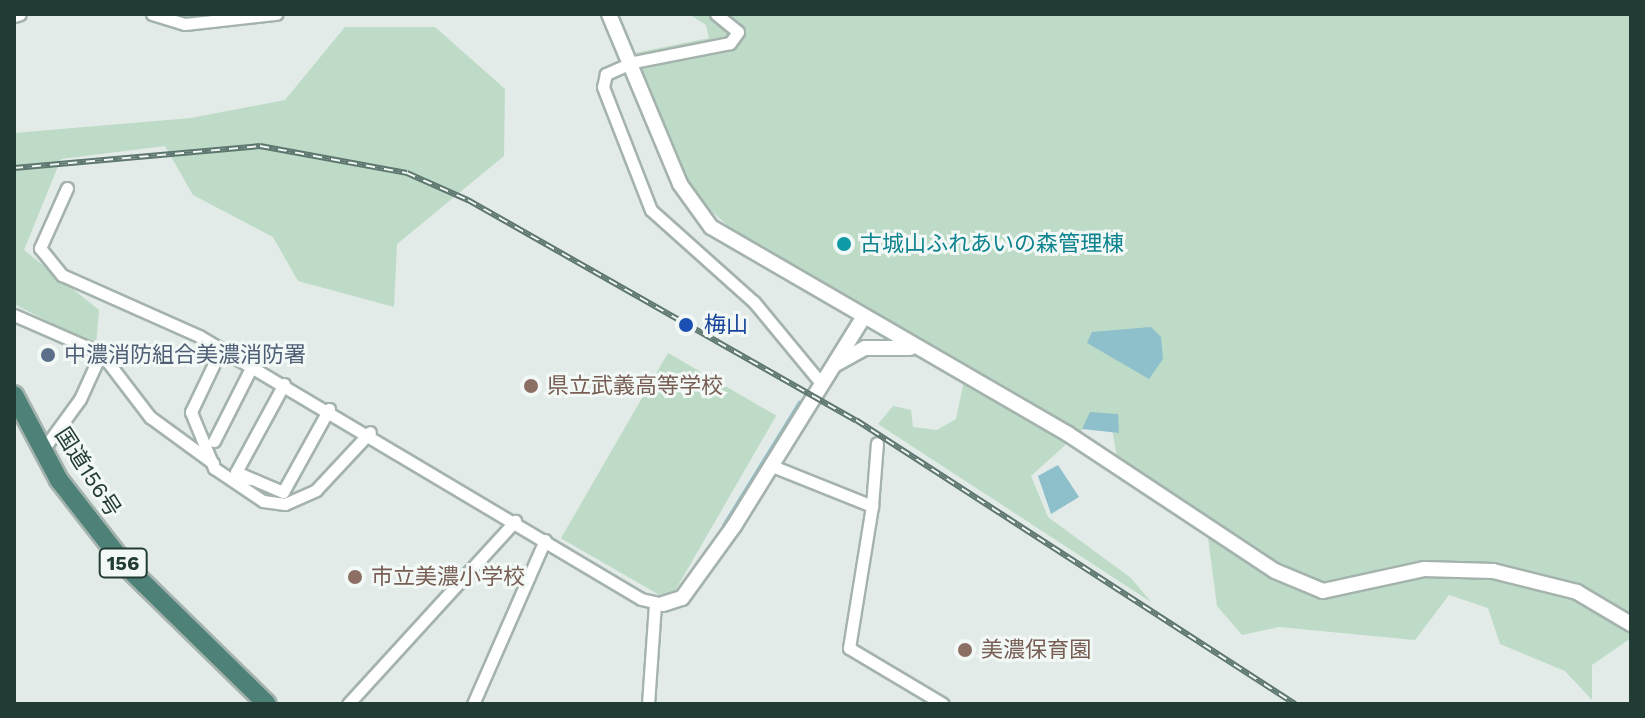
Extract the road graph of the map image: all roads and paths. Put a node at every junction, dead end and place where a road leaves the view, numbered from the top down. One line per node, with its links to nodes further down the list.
1 (20, 14): 6 (street)
2 (152, 14): 3 (street)
3 (276, 14)
4 (609, 14): 7 (street)
5 (716, 14): 7 (street)
6 (14, 16)
7 (633, 62): 10 (street); 16 (street)
8 (67, 188): 11 (street)
9 (14, 315): 13 (street)
10 (863, 318): 12 (street); 15 (street)
11 (221, 349): 14 (street); 24 (street)
12 (919, 350): 15 (street); 31 (street)
13 (101, 353): 23 (street); 24 (street)
14 (252, 366): 17 (street); 21 (street)
15 (831, 368): 16 (street)
16 (821, 383): 25 (street)
17 (284, 384): 19 (street); 26 (street)
18 (14, 395): 23 (highway, 国道156号 / 156)
19 (329, 409): 20 (street); 26 (street)
20 (370, 432): 24 (street); 28 (street)
21 (214, 441)
22 (877, 443): 27 (street)
23 (42, 451): 32 (highway, 国道156号 / 156)
24 (211, 462): 26 (street)
25 (772, 466): 27 (street); 30 (street)
26 (251, 479)
27 (872, 506): 36 (street)
28 (515, 521): 29 (street); 33 (street)
29 (545, 540): 30 (street); 34 (street)
30 (659, 604): 35 (street)
31 (1631, 624)
32 (267, 704)
33 (348, 704)
34 (473, 704)
35 (648, 704)
36 (943, 704)

